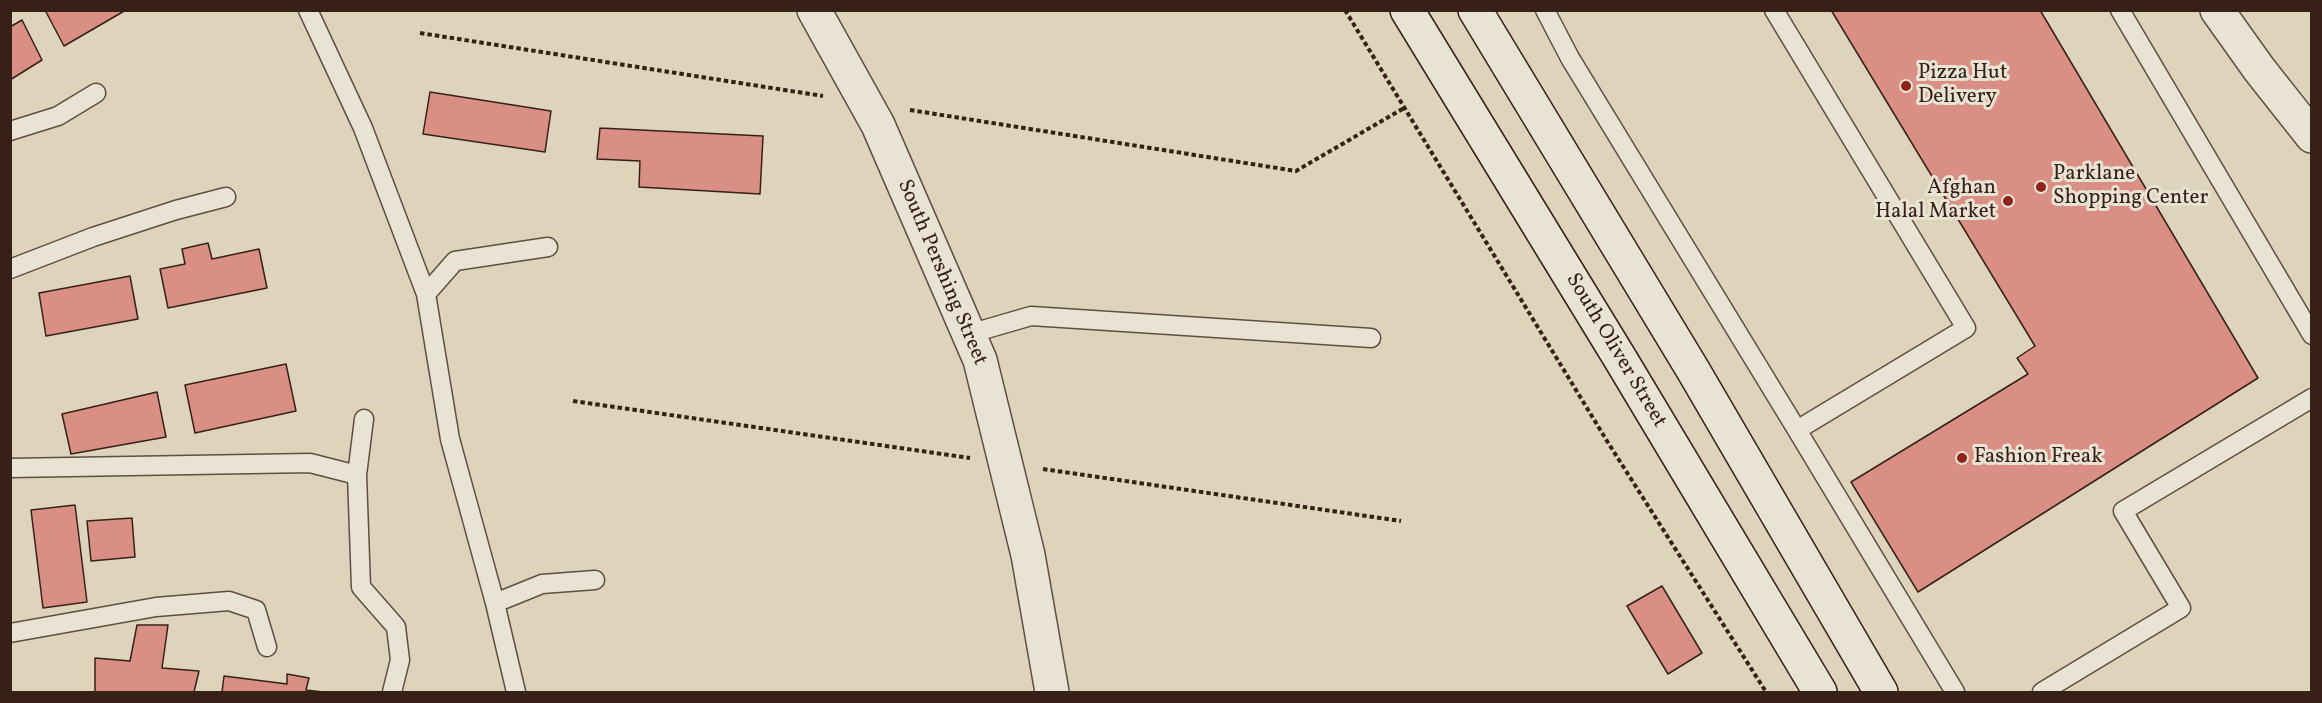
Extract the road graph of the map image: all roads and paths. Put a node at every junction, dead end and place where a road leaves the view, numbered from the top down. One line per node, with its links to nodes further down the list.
1 (308, 10): 19 (lane)
2 (814, 10): 12 (main road, South Pershing Street)
3 (1345, 10): 13 (path)
4 (1407, 10): 36 (main road, South Oliver Street)
5 (1475, 10): 37 (main road)
6 (1545, 10): 25 (lane)
7 (1774, 10): 25 (lane)
8 (2120, 10): 21 (lane)
9 (2217, 10): 15 (main road)
10 (420, 33): 12 (path)
11 (96, 93): 14 (lane)
12 (866, 103): 13 (path); 20 (main road, South Pershing Street)
13 (1404, 108): 35 (path)
14 (10, 131)
15 (2312, 136)
16 (226, 197): 18 (lane)
17 (548, 247): 19 (lane)
18 (10, 269)
19 (426, 294): 29 (lane)
20 (969, 334): 22 (lane); 34 (main road, South Pershing Street)
21 (2312, 334)
22 (1371, 338)
23 (2312, 398): 39 (lane)
24 (364, 420): 27 (lane)
25 (1797, 430): 38 (lane)
26 (10, 468): 27 (lane)
27 (357, 476): 32 (lane)
28 (595, 580): 29 (lane)
29 (495, 603): 33 (lane)
30 (10, 633): 31 (lane)
31 (267, 647)
32 (392, 693)
33 (516, 693)
34 (1052, 693)
35 (1766, 693)
36 (1820, 693)
37 (1881, 693)
38 (1955, 693)
39 (2042, 693)

